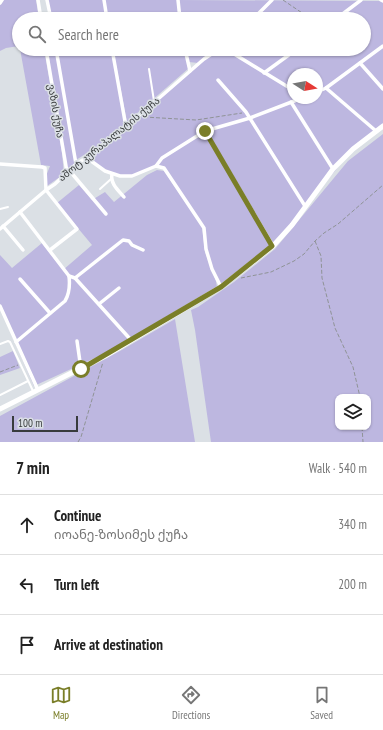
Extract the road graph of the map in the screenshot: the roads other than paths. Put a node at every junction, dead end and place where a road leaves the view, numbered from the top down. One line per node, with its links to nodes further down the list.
1 (2, 0): 8 (street)
2 (38, 0): 9 (street)
3 (47, 0): 10 (street)
4 (104, 0): 11 (street)
5 (178, 0): 12 (street)
6 (272, 0): 13 (street)
7 (361, 0): 14 (street)
8 (0, 2)
9 (40, 12)
10 (50, 12)
11 (106, 12)
12 (179, 12)
13 (260, 12)
14 (345, 12)
15 (383, 46): 16 (street)
16 (371, 55)
17 (47, 56): 47 (street, ვაზის ქუჩა)
18 (57, 56): 44 (street)
19 (113, 56): 39 (street)
20 (187, 56): 27 (street)
21 (208, 56): 27 (street, აშოტ კურაპალატის ქუჩა)
22 (237, 56): 28 (street)
23 (287, 56): 28 (street)
24 (369, 56): 25 (street)
25 (360, 63): 31 (street); 33 (street)
26 (149, 69): 34 (lane)
27 (190, 71): 34 (street, აშოტ კურაპალატის ქუჩა)
28 (264, 73): 30 (street)
29 (218, 80): 37 (street)
30 (287, 86)
31 (326, 88): 32 (street); 41 (street)
32 (323, 89)
33 (383, 90)
34 (155, 102): 39 (street, აშოტ კურაპალატის ქუჩა)
35 (287, 104): 37 (street)
36 (293, 104): 46 (street)
37 (250, 118): 40 (street); 52 (street)
38 (383, 126): 41 (street)
39 (126, 127): 42 (street, აშოტ კურაპალატის ქუჩა)
40 (205, 131): 45 (street); 58 (street)
41 (376, 131): 46 (street)
42 (87, 158): 44 (street, აშოტ კურაპალატის ქუჩა); 48 (street)
43 (0, 164): 50 (street)
44 (76, 164): 47 (street, აშოტ კურაპალატის ქუჩა)
45 (156, 166): 48 (street); 65 (street)
46 (333, 168): 52 (street)
47 (68, 171): 50 (street, აშოტ კურაპალატის ქუჩა); 56 (street)
48 (112, 177): 49 (lane); 51 (street)
49 (100, 189)
50 (46, 190): 55 (street, აშოტ კურაპალატის ქუჩა); 60 (street)
51 (124, 197)
52 (305, 206): 58 (street)
53 (8, 207): 54 (lane)
54 (0, 209)
55 (20, 212): 57 (street, აშოტ კურაპალატის ქუჩა); 60 (street)
56 (106, 214)
57 (2, 228): 59 (street)
58 (272, 246): 65 (street)
59 (23, 250)
60 (50, 250): 62 (street)
61 (143, 250): 63 (street)
62 (70, 276): 63 (street); 69 (street)
63 (75, 278): 67 (street)
64 (20, 279): 69 (street)
65 (221, 287): 70 (street)
66 (119, 288): 67 (street)
67 (99, 304): 70 (street)
68 (0, 306): 72 (street)
69 (50, 313): 72 (street)
70 (131, 340): 74 (street)
71 (77, 341): 74 (street)
72 (16, 342): 76 (street)
73 (0, 344): 75 (lane)
74 (81, 369): 76 (street)
75 (28, 381): 76 (lane); 77 (lane)
76 (36, 391): 78 (street)
77 (0, 395)
78 (0, 409)

